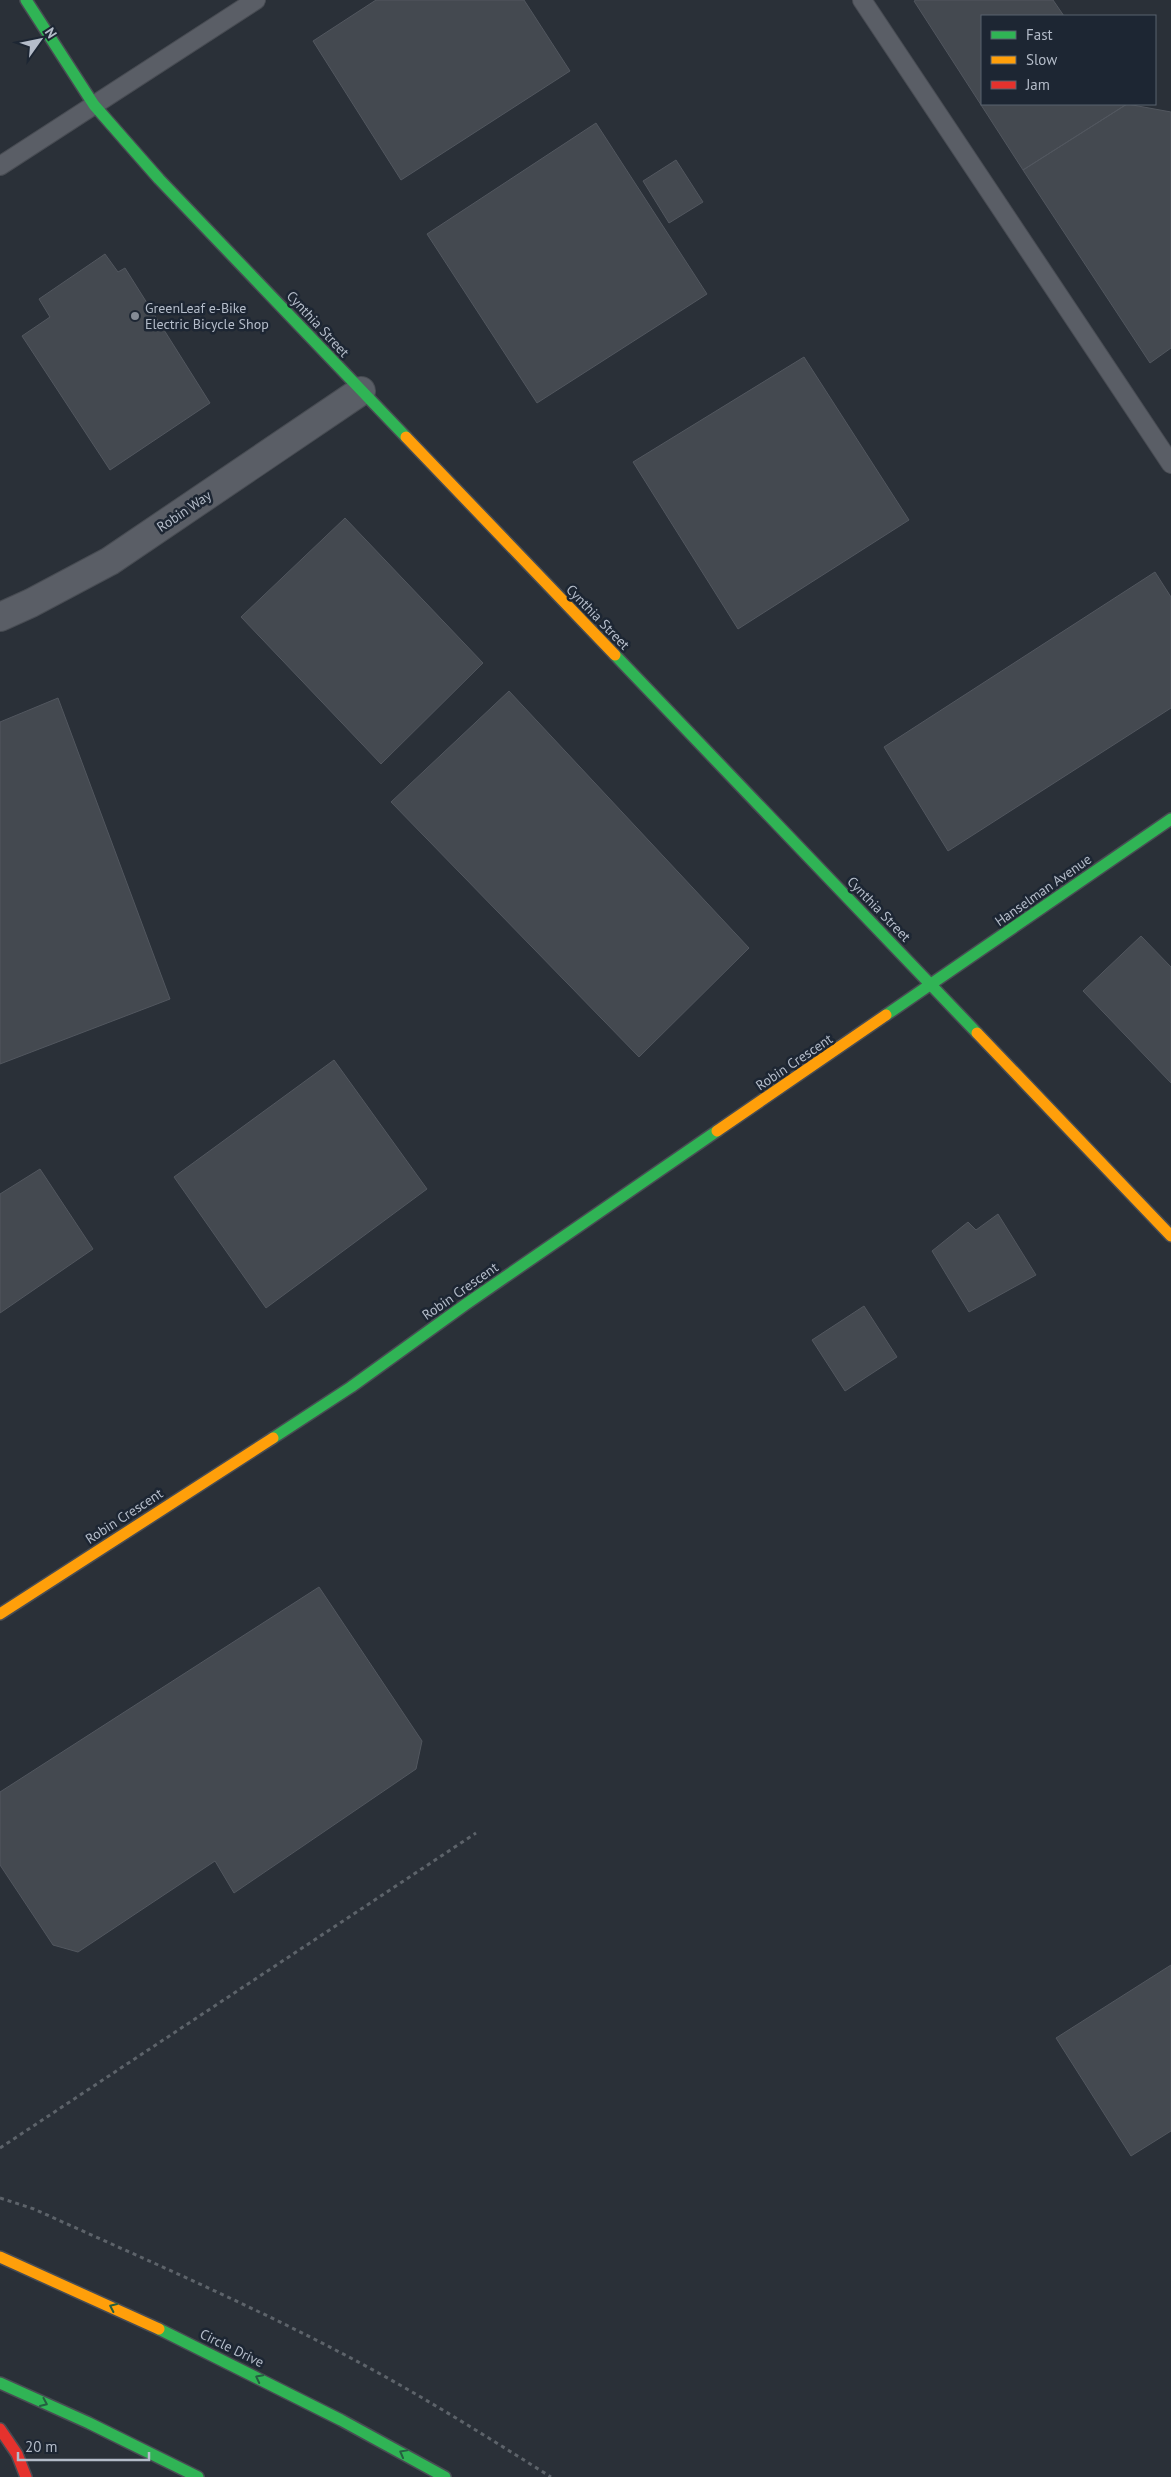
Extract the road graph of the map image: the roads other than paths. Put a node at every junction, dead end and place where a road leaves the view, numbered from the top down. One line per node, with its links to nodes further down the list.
1 (26, 0): 4 (main road, Cynthia Street)
2 (256, 0): 4 (lane)
3 (862, 0): 7 (lane)
4 (94, 105): 5 (lane); 6 (main road, Cynthia Street)
5 (0, 166)
6 (361, 391): 8 (street, Robin Way); 10 (main road, Cynthia Street)
7 (1171, 464)
8 (0, 617)
9 (1171, 820): 10 (main road, Hanselman Avenue)
10 (932, 985): 11 (main road, Cynthia Street); 12 (main road, Robin Crescent)
11 (1171, 1236)
12 (0, 1614)
13 (0, 2257): 18 (main road, Circle Drive, one-way to 13)
14 (0, 2383): 17 (main road, one-way to 17)
15 (0, 2430): 16 (main road)
16 (26, 2477)
17 (198, 2477)
18 (445, 2477)

